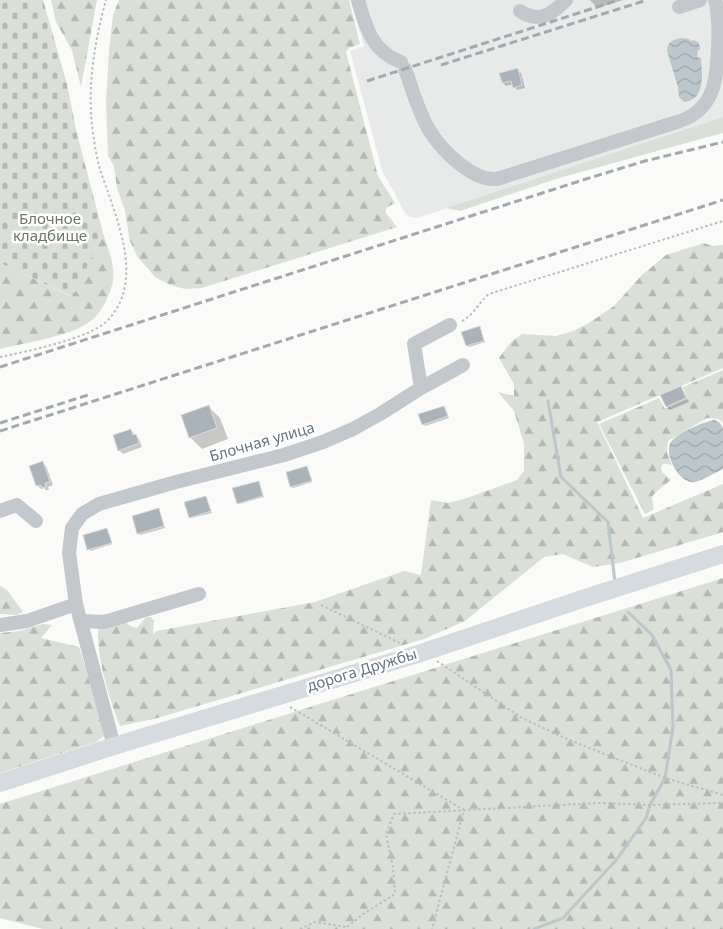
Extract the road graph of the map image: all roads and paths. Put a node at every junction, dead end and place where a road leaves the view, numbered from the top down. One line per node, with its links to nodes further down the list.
1 (106, 0): 10 (path)
2 (358, 0): 5 (street)
3 (566, 0): 7 (street)
4 (700, 0): 6 (street)
5 (715, 0)
6 (679, 7)
7 (520, 9)
8 (723, 220): 9 (path)
9 (450, 325): 12 (street)
10 (0, 357)
11 (463, 365): 12 (street, Блочная улица)
12 (420, 388): 17 (street, Блочная улица)
13 (0, 510): 14 (street)
14 (36, 521)
15 (723, 554): 21 (main road, дорога Дружбы)
16 (198, 594): 19 (street)
17 (76, 604): 19 (street); 20 (street)
18 (321, 605): 21 (path)
19 (81, 621): 23 (street)
20 (0, 625)
21 (421, 653): 23 (main road, дорога Дружбы); 25 (path)
22 (288, 706): 27 (path)
23 (114, 746): 24 (main road, дорога Дружбы)
24 (0, 783)
25 (723, 795)
26 (723, 803): 27 (path)
27 (464, 810): 28 (path); 30 (path)
28 (347, 928): 29 (path)
29 (300, 929)
30 (432, 929)

